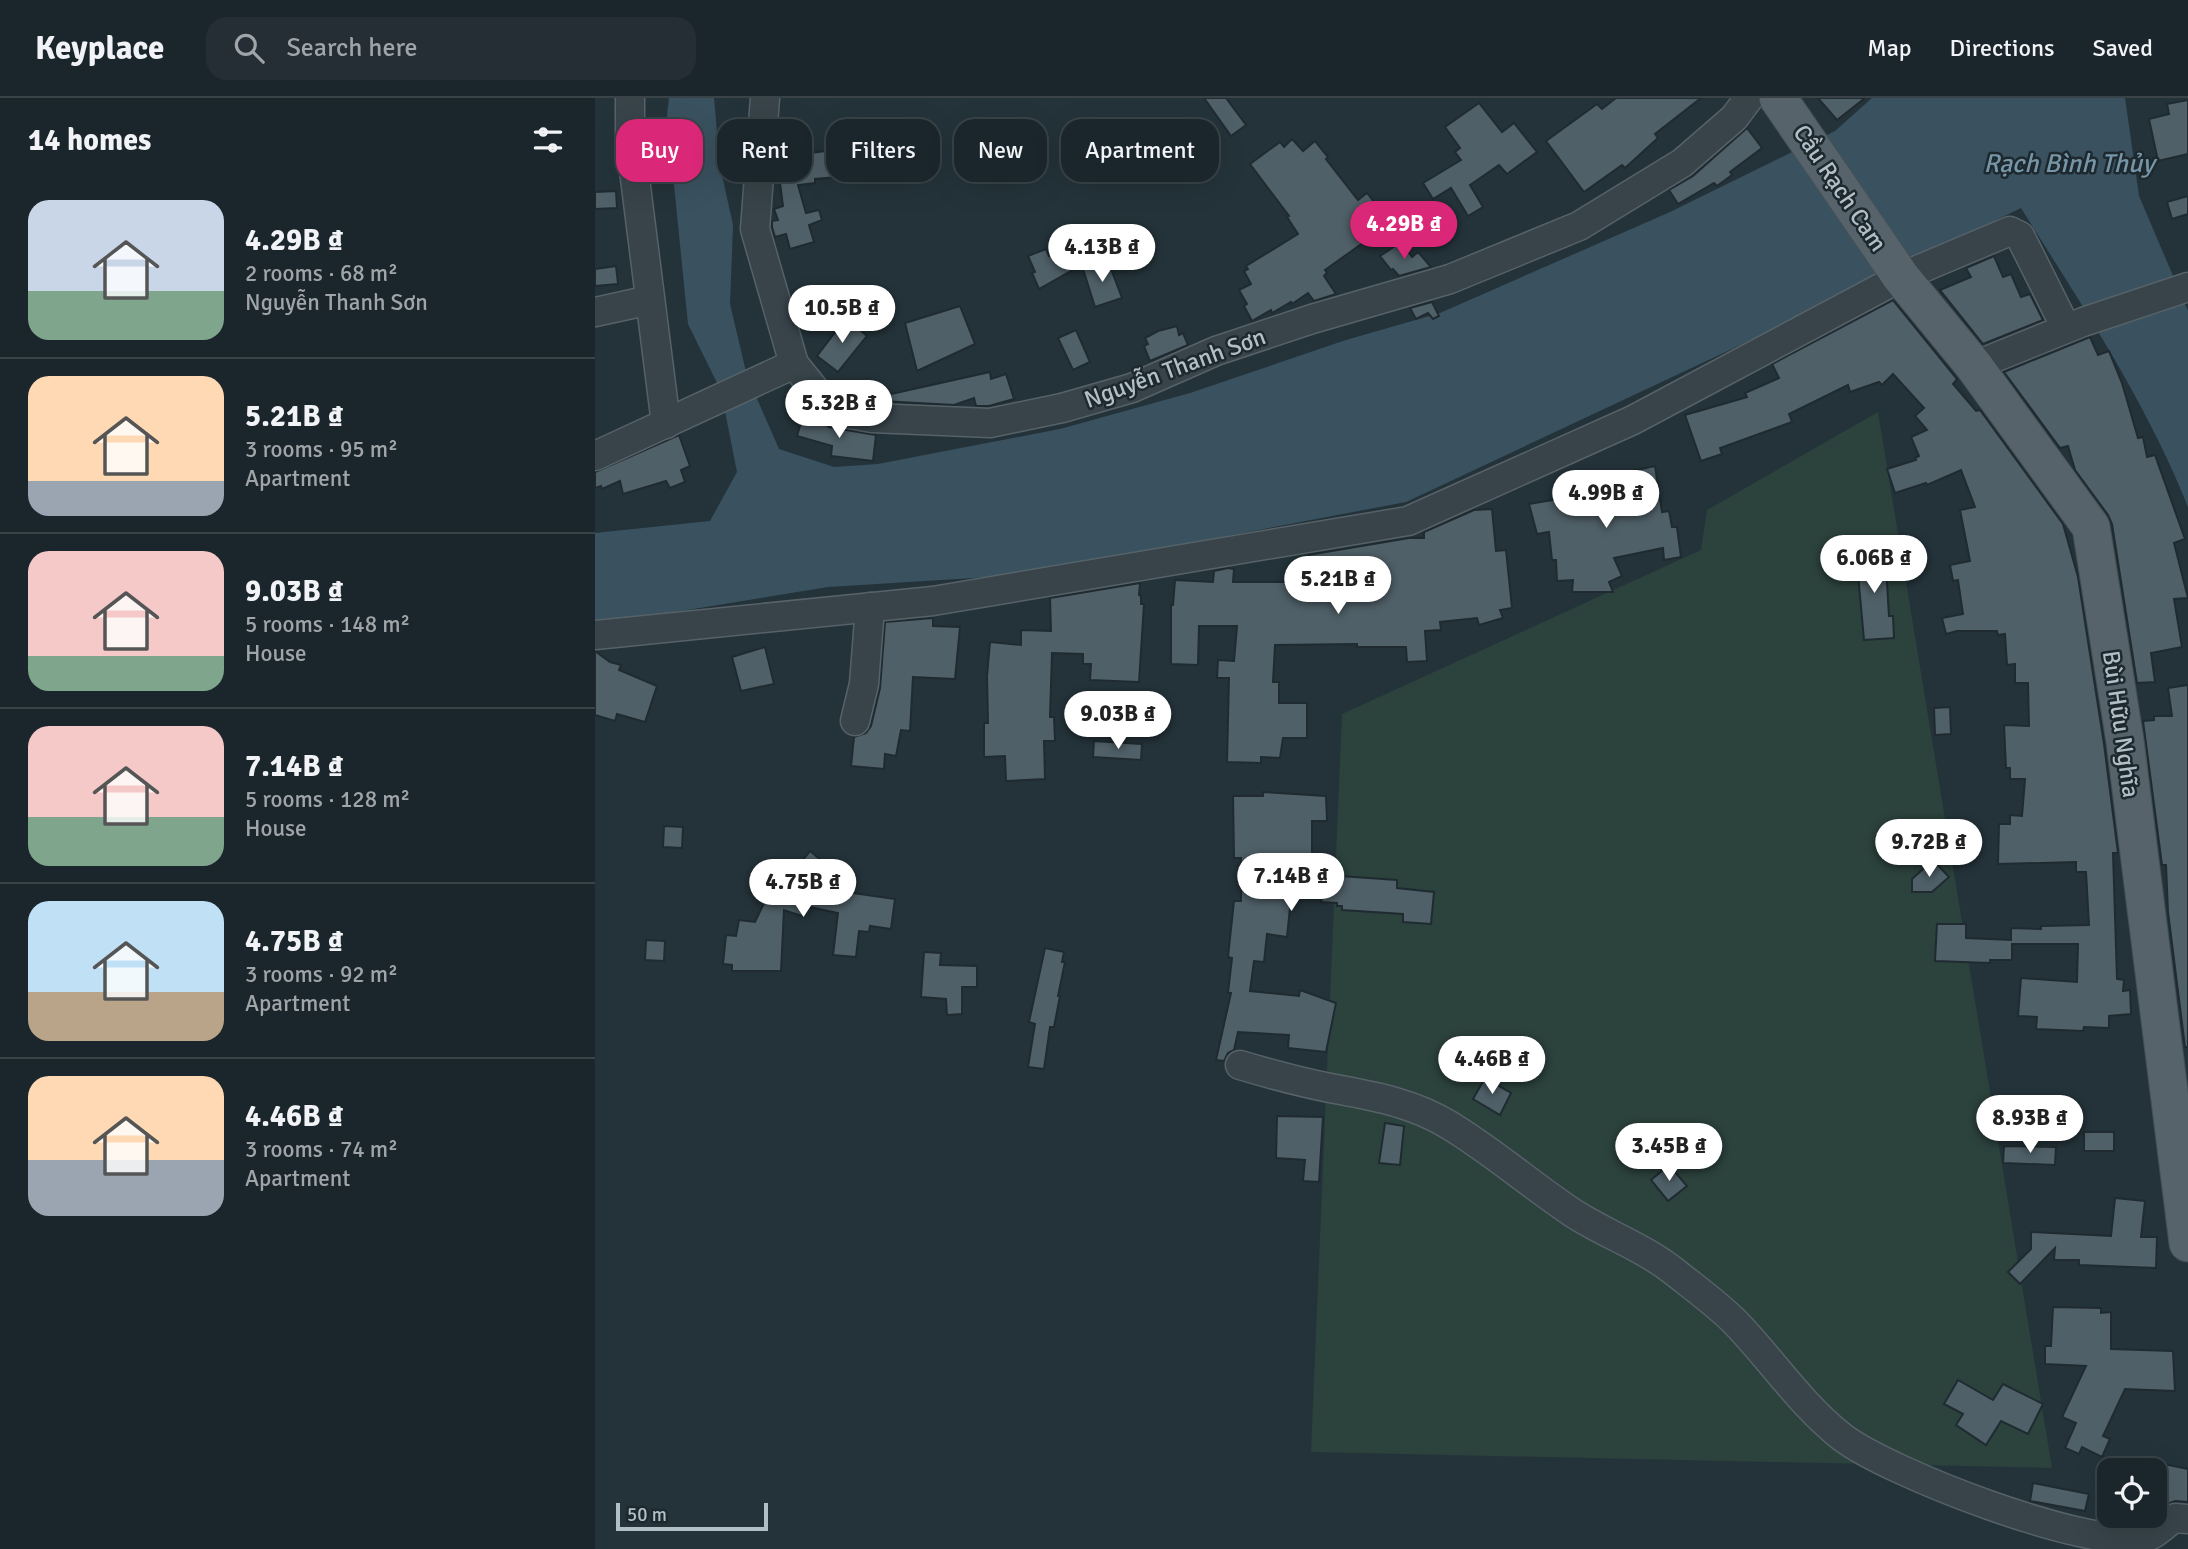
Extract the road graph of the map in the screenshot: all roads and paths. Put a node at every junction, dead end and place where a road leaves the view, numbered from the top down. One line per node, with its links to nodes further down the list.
1 (630, 98): 7 (street)
2 (765, 98): 10 (street, Nguyễn Thanh Sơn)
3 (1749, 98): 10 (street, Nguyễn Thanh Sơn)
4 (1781, 102): 5 (main road, Cầu Rạch Cam)
5 (1898, 273): 9 (street); 11 (main road, Bùi Hữu Nghĩa); 14 (street)
6 (2188, 287): 9 (street)
7 (650, 300): 8 (street); 12 (street)
8 (595, 312)
9 (2074, 325): 11 (street)
10 (794, 364): 12 (street)
11 (1974, 366): 18 (main road, Bùi Hữu Nghĩa)
12 (675, 420): 13 (street)
13 (595, 456)
14 (870, 607): 15 (street); 16 (street)
15 (595, 635)
16 (855, 721)
17 (1240, 1065): 19 (street)
18 (2188, 1243)
19 (2188, 1519)

